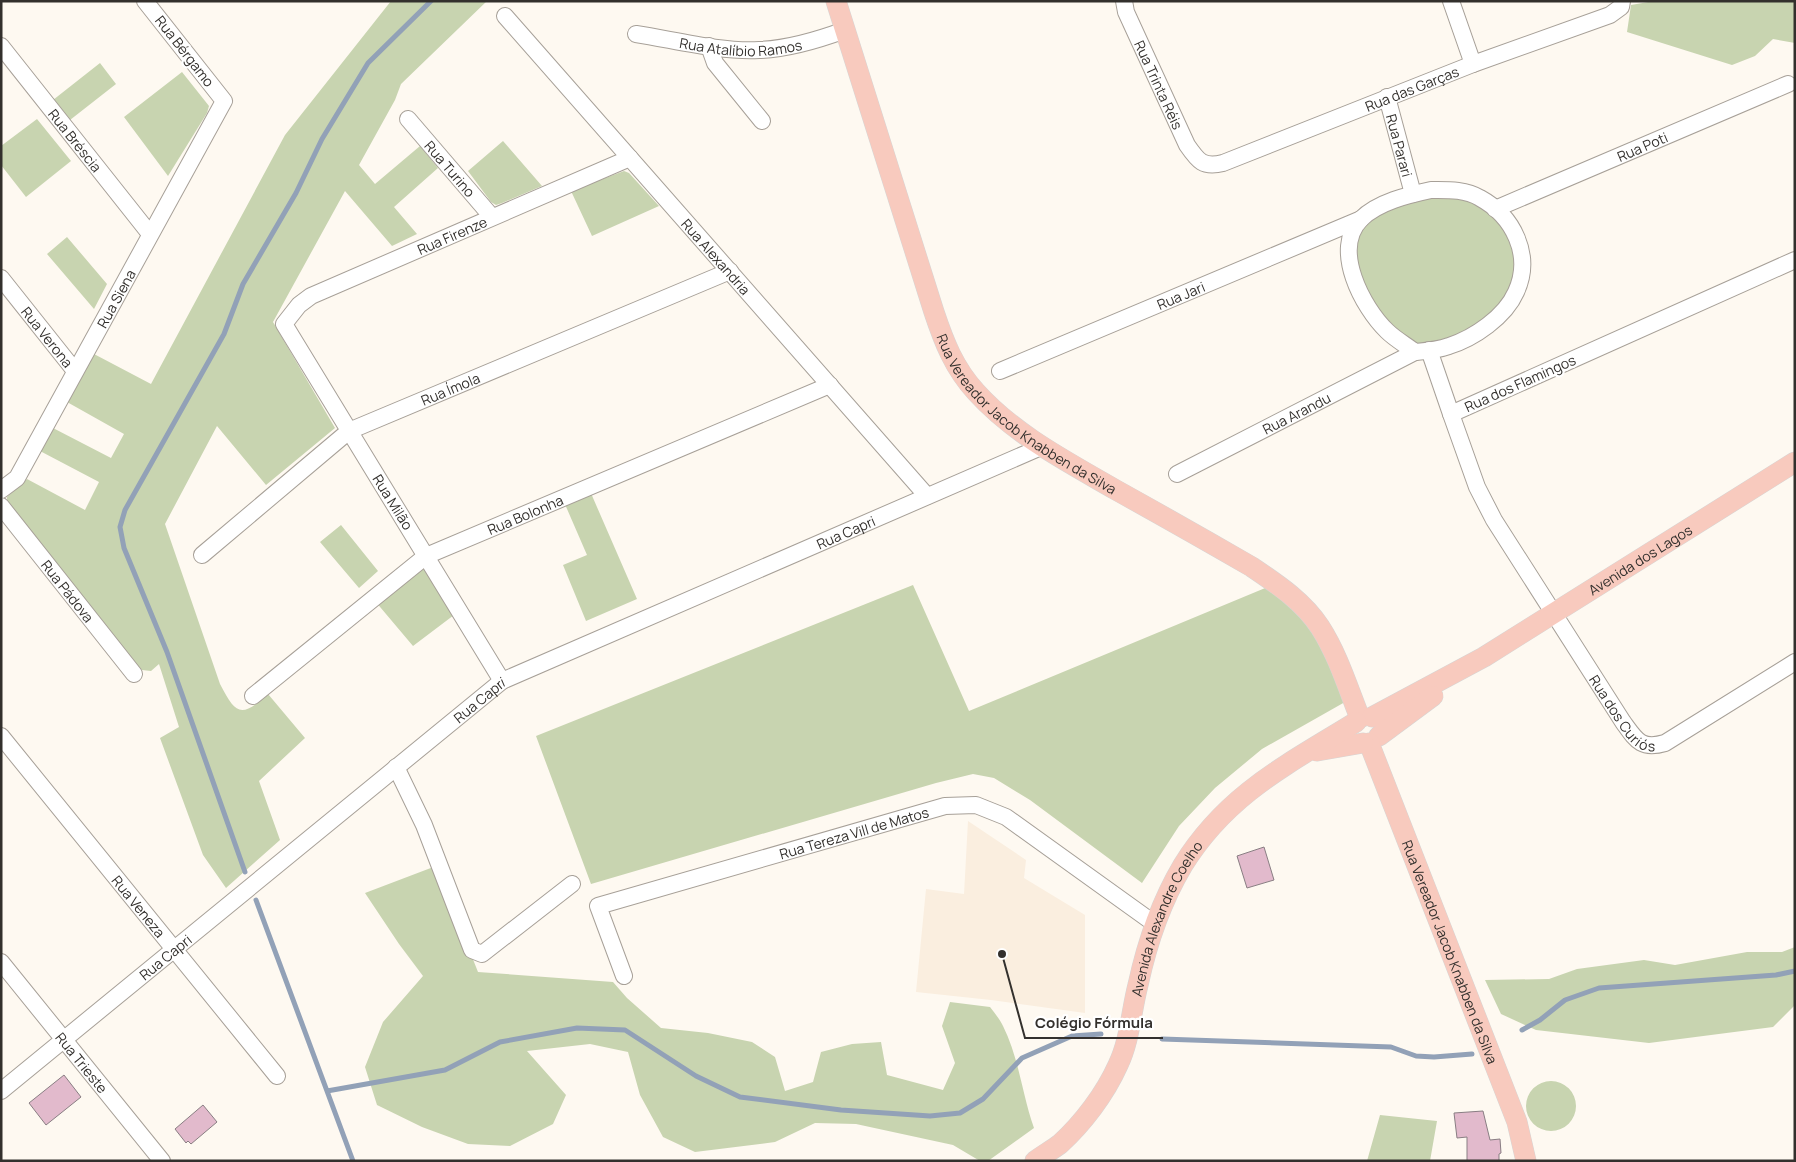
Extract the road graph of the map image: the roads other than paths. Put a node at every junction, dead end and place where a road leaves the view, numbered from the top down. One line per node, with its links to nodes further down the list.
1 (145, 1): 14 (street, Rua Bérgamo)
2 (836, 1): 7 (main road, Rua Vereador Jacob Knabben da Silva)
3 (1124, 1): 18 (street, Rua Trinta Réis)
4 (1451, 1): 11 (street)
5 (1621, 4): 11 (street, Rua das Garças)
6 (505, 16): 17 (street, Rua Alexandria)
7 (845, 30): 10 (street, Rua Atalíbio Ramos); 34 (main road, Rua Vereador Jacob Knabben da Silva)
8 (636, 34): 10 (street, Rua Atalíbio Ramos)
9 (1, 46): 23 (street, Rua Bréscia)
10 (709, 46): 16 (street)
11 (1474, 64): 13 (street, Rua das Garças)
12 (1788, 84): 20 (street, Rua Poti)
13 (1387, 97): 18 (street, Rua das Garças); 19 (street, Rua Parari)
14 (224, 101): 23 (street, Rua Siena)
15 (408, 119): 21 (street, Rua Turino)
16 (762, 121)
17 (630, 158): 21 (street, Rua Firenze); 25 (street, Rua Alexandria)
18 (1202, 163)
19 (1413, 194): 20 (street); 22 (street)
20 (1496, 208): 28 (street)
21 (492, 218): 27 (street, Rua Firenze)
22 (1361, 219): 28 (street); 30 (street, Rua Jari)
23 (150, 234): 29 (street, Rua Siena)
24 (1795, 260): 32 (street, Rua dos Flamingos)
25 (730, 271): 31 (street, Rua Alexandria); 33 (street, Rua Ímola)
26 (1, 278): 29 (street, Rua Verona)
27 (284, 324): 33 (street, Rua Milão)
28 (1422, 351): 32 (street); 36 (street, Rua Arandu)
29 (75, 371): 37 (street, Rua Siena)
30 (1000, 371)
31 (830, 386): 38 (street, Rua Alexandria); 41 (street, Rua Bolonha)
32 (1451, 414): 42 (street, Rua dos Flamingos)
33 (349, 431): 40 (street, Rua Ímola); 41 (street, Rua Milão)
34 (1040, 447): 38 (street, Rua Capri); 48 (main road, Rua Vereador Jacob Knabben da Silva)
35 (1795, 462): 42 (main road, Avenida dos Lagos)
36 (1177, 474)
37 (1, 490)
38 (927, 496): 46 (street, Rua Capri)
39 (1, 506): 45 (street, Rua Pádova)
40 (202, 555)
41 (426, 556): 46 (street, Rua Milão); 47 (street, Rua Bolonha)
42 (1553, 613): 43 (main road, Avenida dos Lagos); 44 (street, Rua dos Curiós)
43 (1484, 657): 48 (main road, Avenida dos Lagos); 50 (main road, Avenida dos Lagos)
44 (1795, 662)
45 (134, 674)
46 (502, 681): 52 (street, Rua Capri)
47 (254, 696)
48 (1362, 719): 50 (main road, Rua Vereador Jacob Knabben da Silva); 51 (main road, Avenida Alexandre Coelho)
49 (1, 736): 55 (street, Rua Veneza)
50 (1370, 741): 51 (main road, Avenida Alexandre Coelho); 63 (main road, Rua Vereador Jacob Knabben da Silva)
51 (1305, 753): 54 (main road, Avenida Alexandre Coelho)
52 (396, 767): 53 (street); 55 (street, Rua Capri)
53 (572, 884)
54 (1155, 924): 57 (street, Rua Tereza Vill de Matos); 62 (main road, Avenida Alexandre Coelho)
55 (174, 949): 58 (street, Rua Capri); 59 (street, Rua Veneza)
56 (1, 962): 58 (street, Rua Trieste)
57 (624, 976)
58 (64, 1039): 60 (street, Rua Capri); 61 (street, Rua Trieste)
59 (277, 1076)
60 (1, 1091)
61 (162, 1161)
62 (1035, 1161)
63 (1526, 1161)

